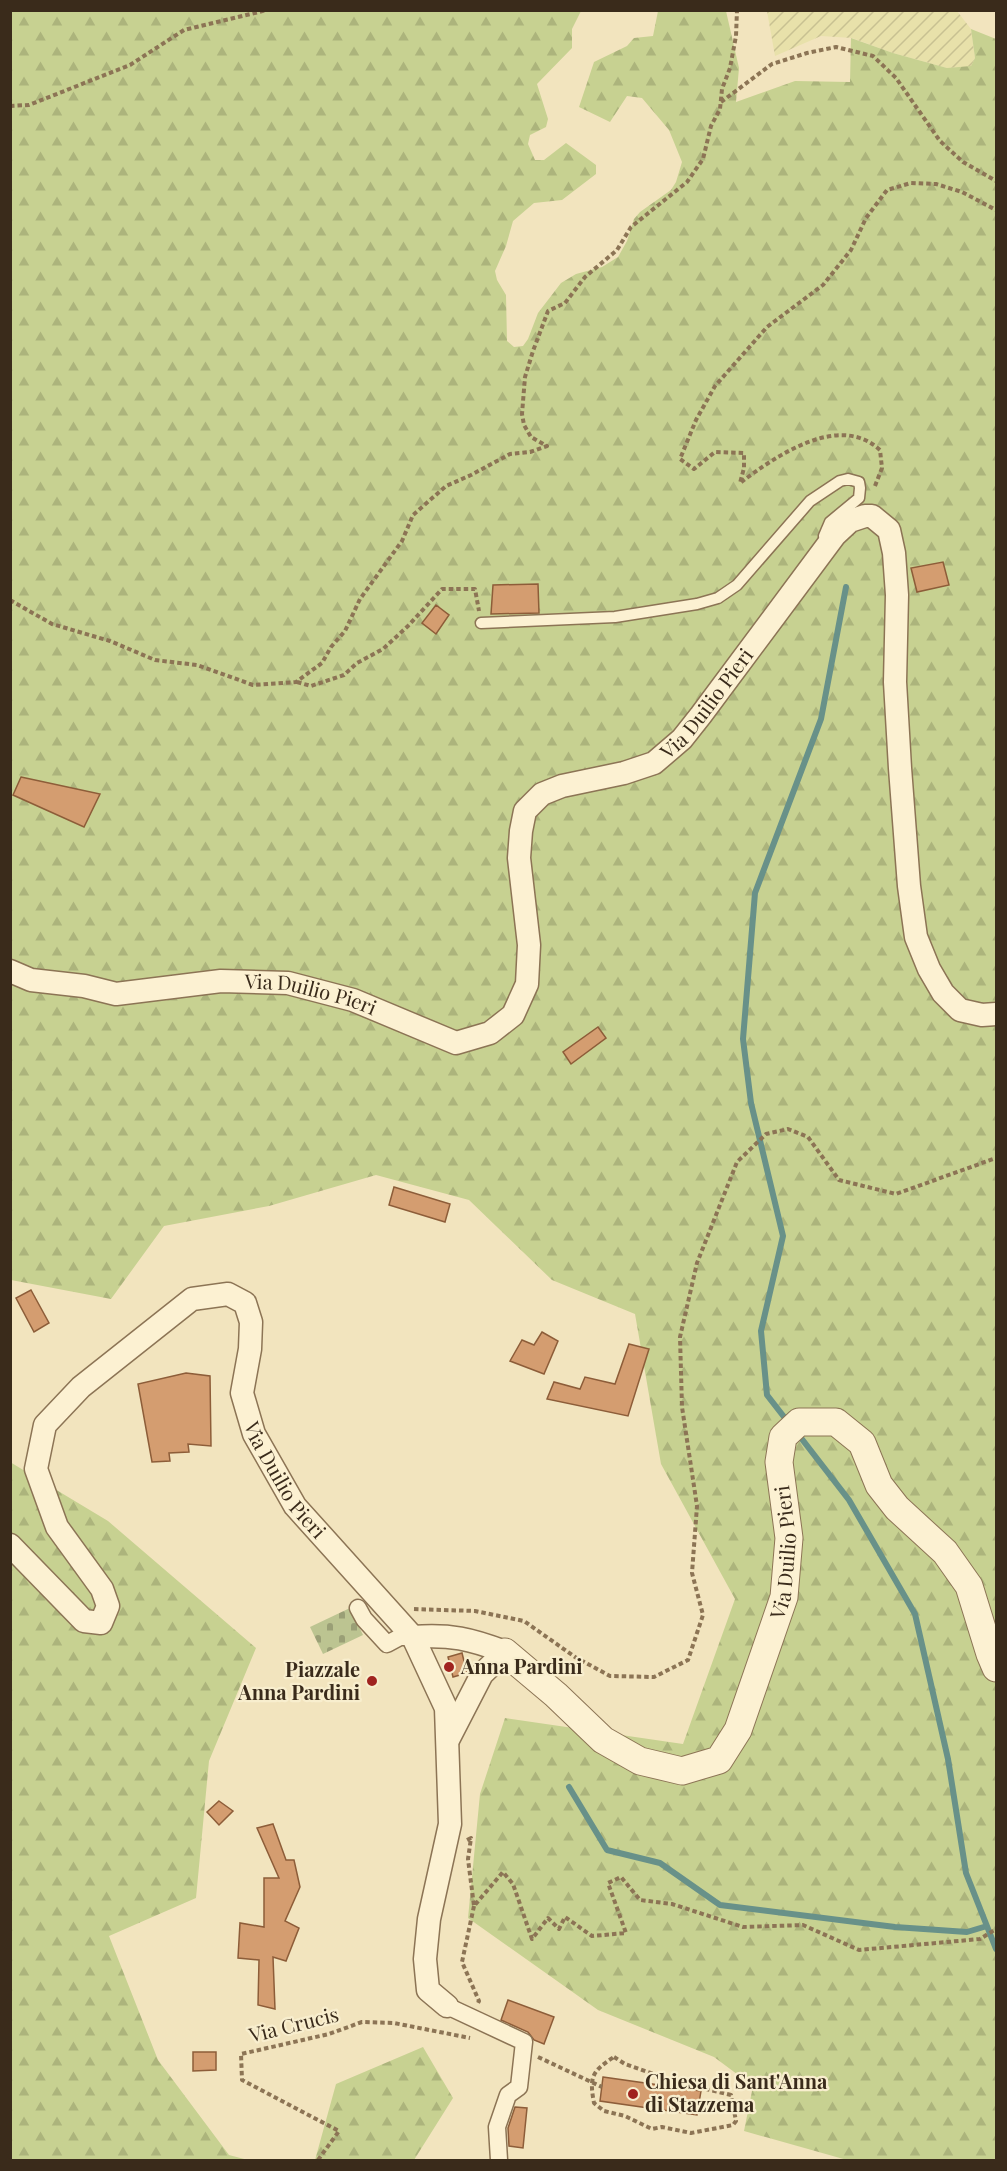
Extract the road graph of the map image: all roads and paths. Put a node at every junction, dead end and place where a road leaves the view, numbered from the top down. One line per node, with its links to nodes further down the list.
1 (267, 10): 4 (path)
2 (737, 10): 3 (path)
3 (721, 102): 5 (path); 11 (path)
4 (10, 106)
5 (996, 181)
6 (996, 210): 7 (path)
7 (865, 516): 8 (street, Via Duilio Pieri); 13 (street)
8 (827, 545): 10 (lane); 12 (street, Via Duilio Pieri)
9 (10, 600): 11 (path)
10 (481, 623): 11 (path)
11 (296, 682)
12 (10, 971)
13 (996, 1014)
14 (996, 1158): 17 (path)
15 (10, 1545): 17 (street, Via Duilio Pieri)
16 (358, 1608): 18 (street)
17 (393, 1614): 18 (street, Via Duilio Pieri)
18 (413, 1636): 19 (street, Via Duilio Pieri); 21 (street, Via Duilio Pieri)
19 (505, 1652): 20 (street, Via Duilio Pieri); 21 (street)
20 (996, 1668)
21 (447, 1741): 22 (street)
22 (443, 1854): 23 (path); 26 (street)
23 (474, 1906): 24 (path); 25 (path)
24 (996, 1929)
25 (479, 2001)
26 (447, 2006): 28 (street)
27 (475, 2039): 31 (path, Via Crucis)
28 (523, 2051): 29 (path); 32 (street)
29 (590, 2081): 29 (path); 30 (path)
30 (602, 2086)
31 (318, 2160)
32 (499, 2160)

